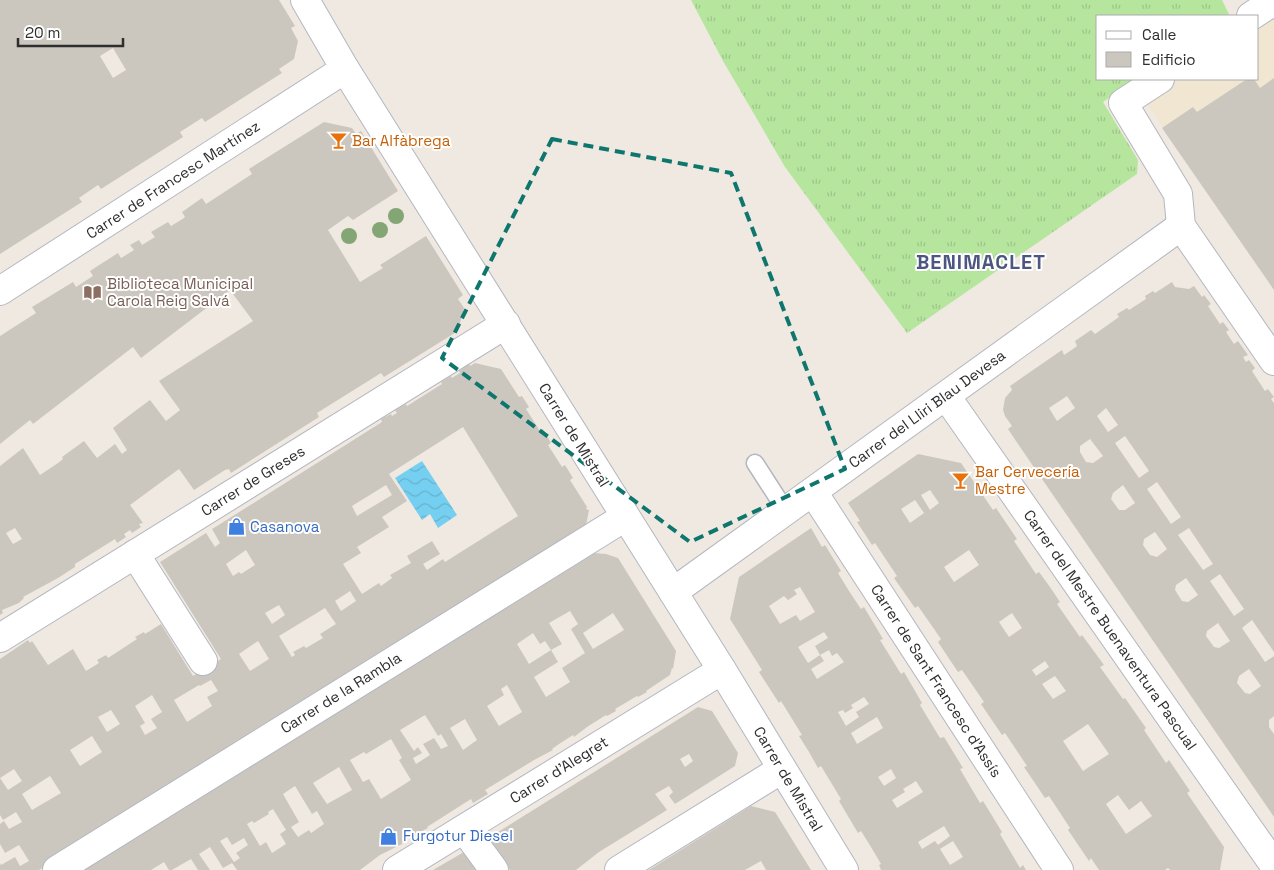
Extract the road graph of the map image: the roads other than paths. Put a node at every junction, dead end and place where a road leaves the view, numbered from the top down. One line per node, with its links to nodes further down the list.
1 (305, 0): 4 (street, Carrer de Mistral)
2 (1274, 1): 3 (street)
3 (1253, 15)
4 (346, 69): 7 (street, Carrer de Francesc Martínez); 8 (street, Carrer de Mistral)
5 (1159, 80): 6 (street)
6 (1181, 226): 9 (street); 10 (street, Carrer del Lliri Blau Devesa)
7 (0, 291)
8 (506, 324): 14 (street, Carrer de Mistral); 15 (street, Carrer de Greses)
9 (1274, 361)
10 (946, 396): 12 (street, Carrer del Lliri Blau Devesa); 22 (street, Carrer del Mestre Buenaventura Pascual)
11 (755, 463): 13 (lane)
12 (813, 492): 13 (street, Carrer del Lliri Blau Devesa); 28 (street, Carrer de Sant Francesc d'Assís)
13 (786, 511): 16 (street, Carrer del Lliri Blau Devesa)
14 (625, 517): 16 (street, Carrer de Mistral); 23 (street, Carrer de la Rambla)
15 (135, 554): 17 (street, Carrer de Greses); 18 (street)
16 (673, 592): 19 (street, Carrer de Mistral)
17 (0, 638)
18 (203, 661)
19 (722, 670): 20 (street, Carrer de Mistral); 21 (street, Carrer d'Alegret)
20 (782, 769): 26 (street); 27 (street, Carrer de Mistral)
21 (464, 829): 24 (street, Carrer d'Alegret); 25 (street)
22 (1274, 865)
23 (57, 870)
24 (397, 870)
25 (494, 870)
26 (620, 870)
27 (844, 870)
28 (1059, 870)

